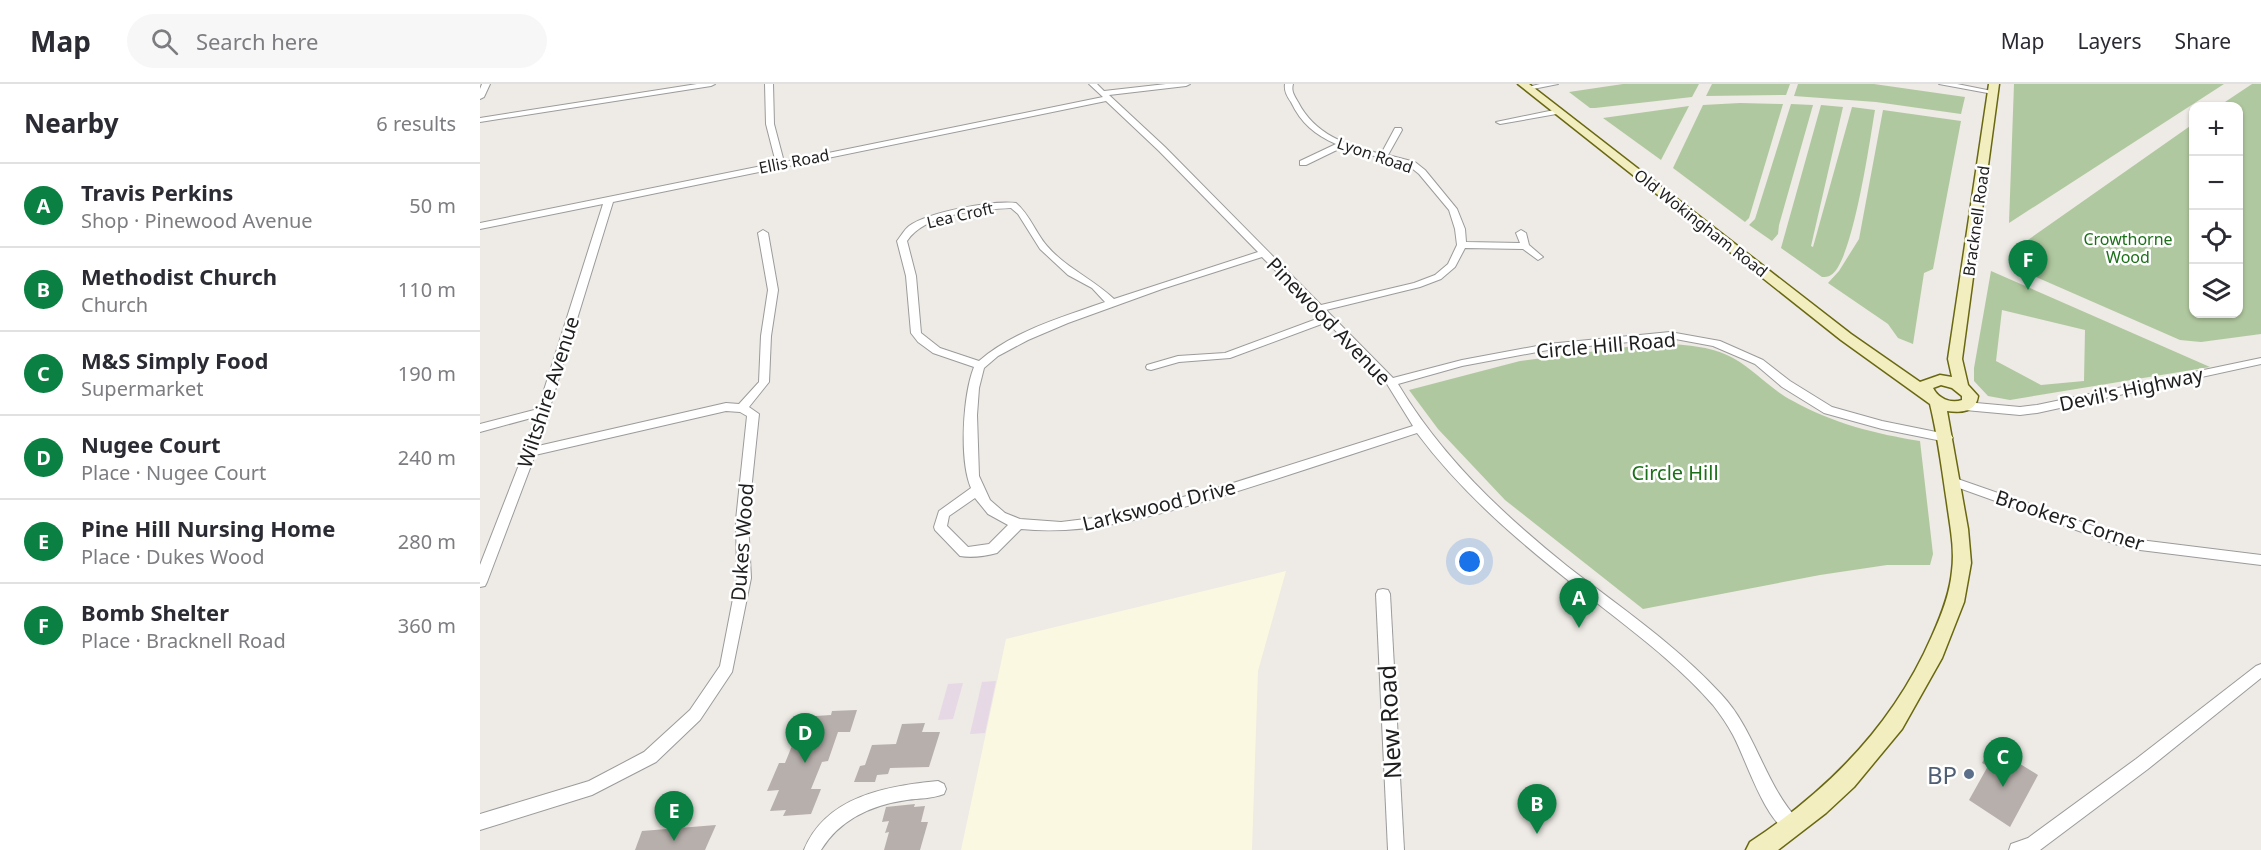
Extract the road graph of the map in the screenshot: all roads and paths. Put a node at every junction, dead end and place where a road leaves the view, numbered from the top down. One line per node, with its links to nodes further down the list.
1 (486, 84): 12 (street)
2 (711, 84): 14 (street)
3 (769, 84): 20 (street)
4 (1094, 84): 11 (street, Pinewood Avenue)
5 (1186, 84): 11 (street, Ellis Road)
6 (1289, 84): 17 (street, Lyon Road)
7 (1554, 84): 9 (street)
8 (1943, 84): 10 (street)
9 (1525, 86): 13 (main road, Old Wokingham Road)
10 (1994, 88): 32 (main road, Bracknell Road)
11 (1106, 96): 20 (street, Ellis Road); 27 (street, Pinewood Avenue)
12 (480, 97)
13 (1559, 111): 16 (street); 37 (main road, Old Wokingham Road)
14 (480, 120)
15 (1398, 130): 18 (street)
16 (1508, 130)
17 (1341, 145): 18 (street, Lyon Road); 19 (street)
18 (1384, 155): 25 (street, Lyon Road)
19 (1303, 163)
20 (780, 164): 21 (street, Ellis Road)
21 (609, 199): 22 (street, Ellis Road); 40 (street, Wiltshire Avenue)
22 (480, 226)
23 (763, 233): 39 (street)
24 (1521, 233): 26 (street)
25 (1462, 246): 26 (street); 30 (street)
26 (1525, 246): 28 (street)
27 (1264, 253): 29 (street); 30 (street, Pinewood Avenue)
28 (1538, 257)
29 (1113, 304): 34 (street); 34 (street, Lea Croft)
30 (1318, 309): 31 (street, Pinewood Avenue)
31 (1329, 318): 35 (street); 36 (street, Pinewood Avenue)
32 (1955, 359): 37 (main road, Bracknell Road); 38 (main road, Bracknell Road)
33 (2261, 361): 38 (street, Devil's Highway)
34 (980, 365): 46 (street)
35 (1151, 367)
36 (1391, 382): 42 (street, Pinewood Avenue); 43 (street, Circle Hill Road)
37 (1935, 389): 38 (main road); 38 (main road); 43 (main road)
38 (1963, 399): 43 (main road)
39 (742, 408): 44 (street); 53 (street, Dukes Wood)
40 (541, 412): 41 (street); 44 (street, Wiltshire Avenue)
41 (480, 428)
42 (1420, 428): 47 (street, Larkswood Drive); 54 (street, Pinewood Avenue)
43 (1946, 436): 45 (main road)
44 (530, 452): 49 (street, Wiltshire Avenue)
45 (1952, 481): 48 (street, Brookers Corner); 54 (main road)
46 (976, 491): 47 (street, Larkswood Drive); 47 (street)
47 (1018, 524)
48 (2261, 560)
49 (480, 582)
50 (1383, 594): 57 (street, New Road)
51 (2261, 670): 55 (street)
52 (938, 789): 56 (street)
53 (480, 822)
54 (1793, 827): 58 (main road)
55 (2028, 848)
56 (812, 850)
57 (1396, 850)
58 (1758, 850)

